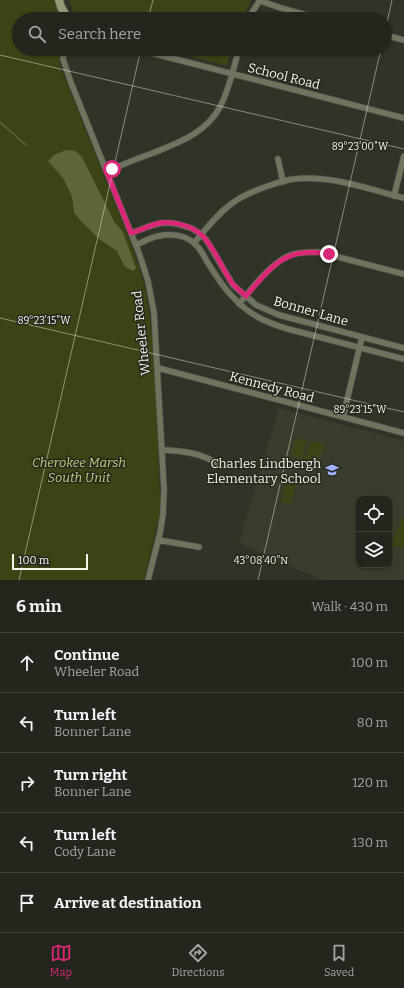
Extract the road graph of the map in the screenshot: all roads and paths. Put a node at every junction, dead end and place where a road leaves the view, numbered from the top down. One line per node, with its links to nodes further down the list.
1 (59, 0): 3 (street)
2 (259, 0): 4 (street); 5 (street)
3 (64, 12)
4 (252, 12)
5 (294, 12)
6 (392, 37): 7 (street)
7 (404, 40)
8 (63, 56): 15 (street, Wheeler Road)
9 (163, 56): 11 (street, School Road)
10 (237, 56): 11 (street)
11 (232, 74): 12 (street, School Road); 15 (street)
12 (404, 118)
13 (404, 156): 17 (street)
14 (278, 159): 16 (street)
15 (106, 170): 19 (street, Wheeler Road)
16 (283, 182): 17 (street); 20 (street)
17 (394, 196): 18 (street)
18 (404, 198)
19 (131, 233): 20 (street); 22 (street, Wheeler Road)
20 (201, 234): 21 (street); 24 (street, Bonner Lane)
21 (194, 243): 22 (street); 25 (street, Bonner Lane)
22 (136, 245): 30 (street, Wheeler Road)
23 (404, 274): 24 (street)
24 (246, 296): 25 (street); 26 (street, Bonner Lane)
25 (239, 304): 27 (street, Bonner Lane)
26 (362, 337): 27 (street); 28 (street, Bonner Lane)
27 (360, 347): 29 (street, Bonner Lane); 31 (street)
28 (404, 348)
29 (404, 359)
30 (158, 368): 31 (street, Kennedy Road); 33 (street, Wheeler Road)
31 (343, 417): 32 (street, Kennedy Road)
32 (404, 433)
33 (162, 450): 34 (street); 35 (street, Wheeler Road)
34 (221, 466)
35 (158, 540): 36 (street); 37 (street, Wheeler Road)
36 (199, 547)
37 (148, 580)

